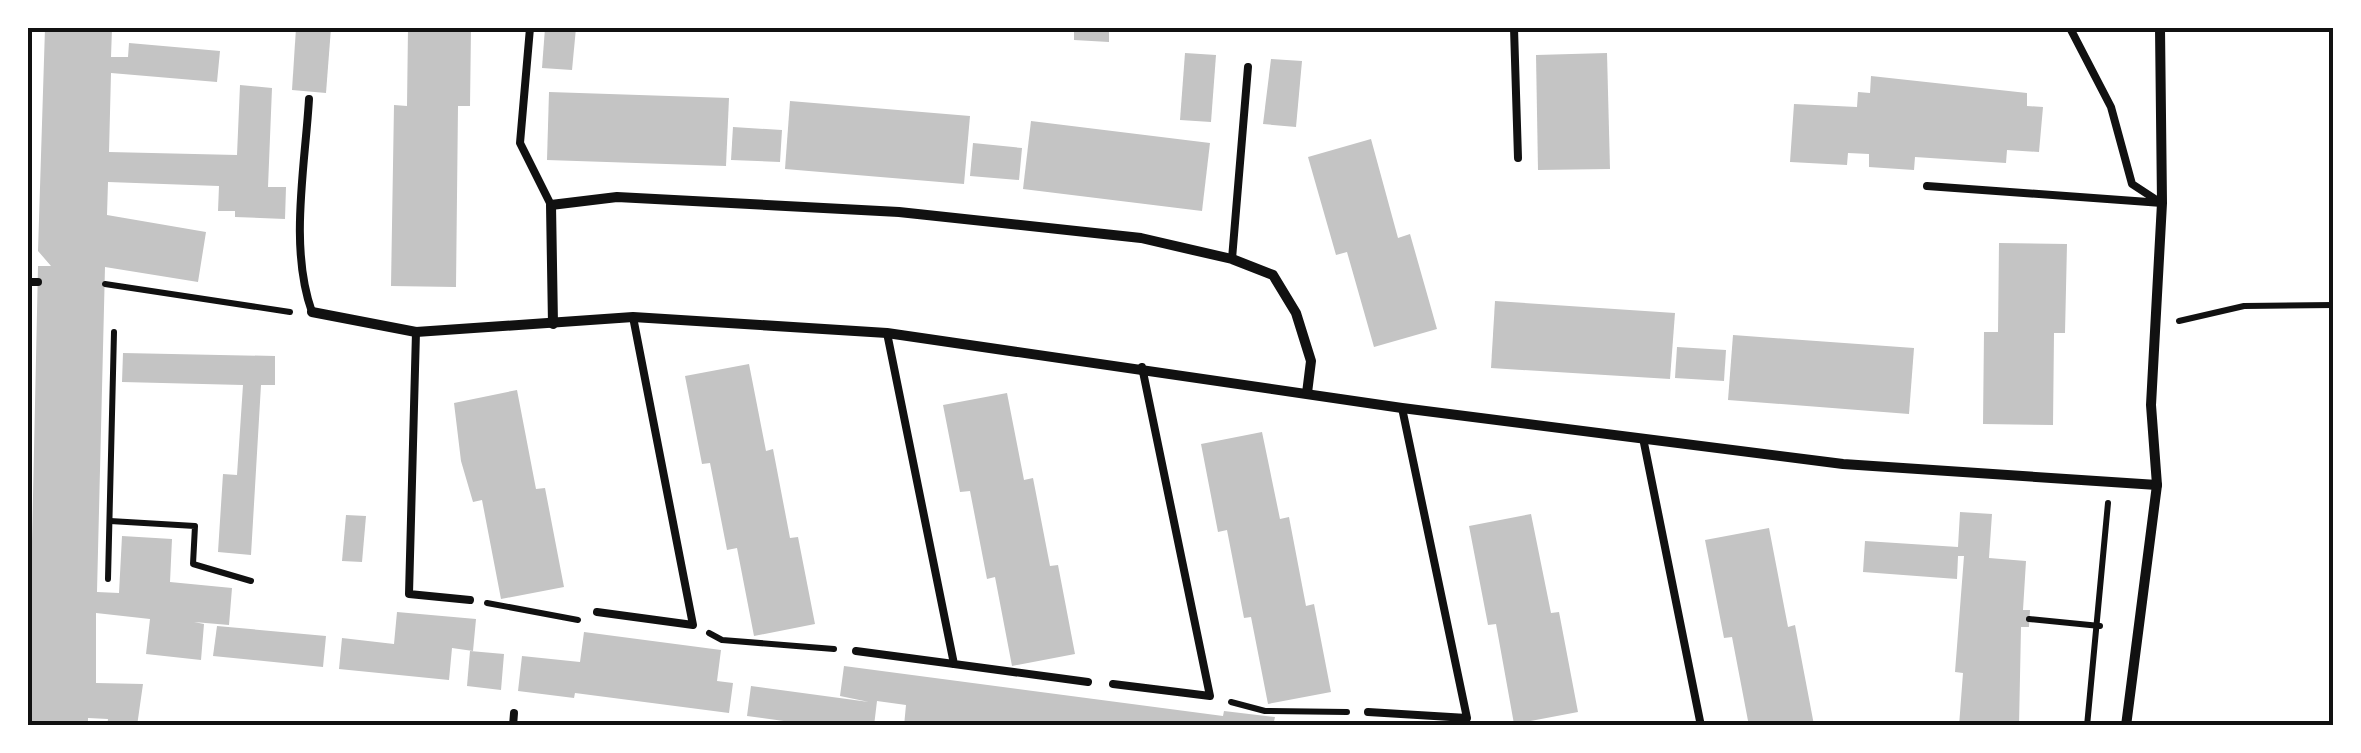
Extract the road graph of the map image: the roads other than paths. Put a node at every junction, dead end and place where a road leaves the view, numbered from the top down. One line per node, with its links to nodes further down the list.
1 (530, 28): 10 (lane)
2 (1514, 28): 7 (lane)
3 (2070, 28): 9 (lane)
4 (2160, 28): 9 (street)
5 (1248, 67): 11 (lane)
6 (308, 100): 12 (lane)
7 (1518, 158)
8 (1927, 186): 9 (lane)
9 (2162, 204): 21 (street)
10 (550, 205): 11 (street); 14 (street)
11 (1232, 259): 18 (street)
12 (312, 312): 15 (street)
13 (634, 318): 14 (street); 16 (street); 23 (lane)
14 (554, 324): 15 (street)
15 (416, 332): 22 (lane)
16 (887, 333): 17 (street); 25 (lane)
17 (1142, 368): 18 (street); 27 (lane)
18 (1307, 393): 19 (street)
19 (1402, 408): 20 (street); 28 (lane)
20 (1644, 438): 21 (street); 33 (lane)
21 (2156, 485): 34 (street)
22 (470, 600)
23 (598, 612)
24 (856, 651): 25 (lane)
25 (954, 664): 26 (lane)
26 (1088, 682)
27 (1114, 684)
28 (1368, 712)
29 (514, 713): 31 (lane)
30 (1605, 725): 32 (lane)
31 (513, 726)
32 (1632, 726)
33 (1701, 726)
34 (2126, 726)

